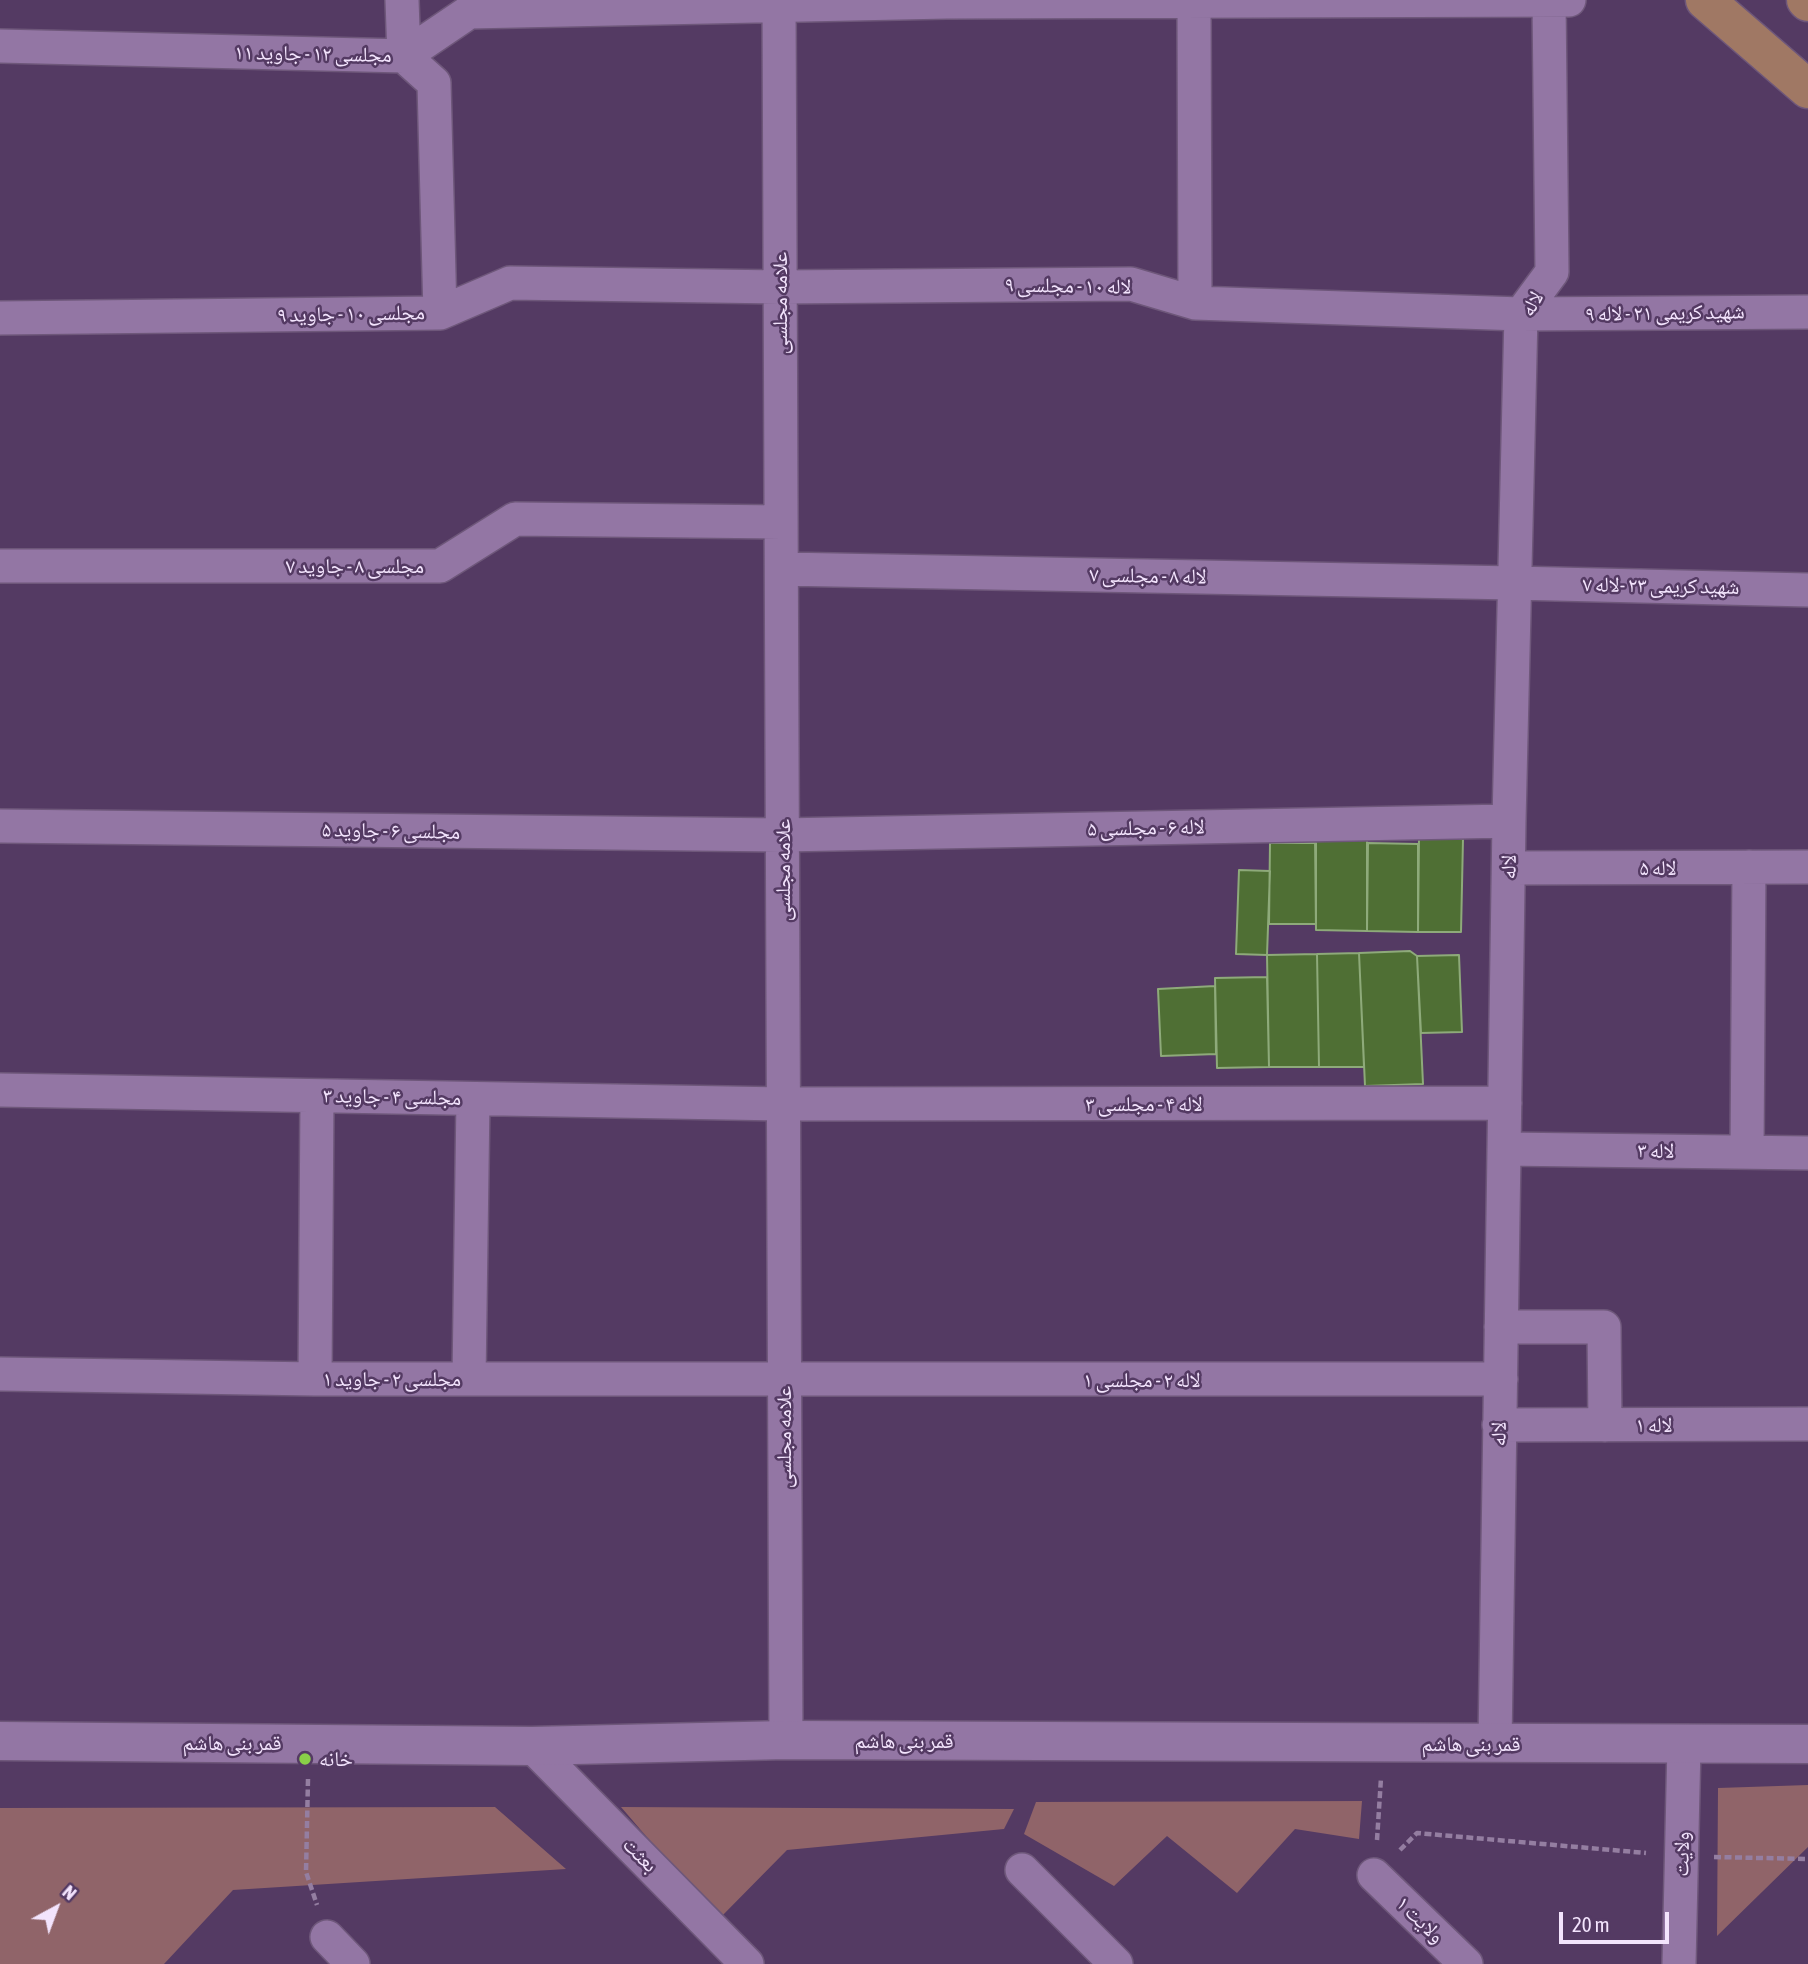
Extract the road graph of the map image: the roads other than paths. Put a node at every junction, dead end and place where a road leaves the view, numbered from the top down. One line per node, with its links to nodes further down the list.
1 (402, 0): 8 (street)
2 (1705, 0): 9 (main road)
3 (947, 1): 5 (street, مجلسی ۱۲ - جاوید ۱۱); 6 (street, مجلسی ۱۲ - جاوید ۱۱)
4 (1560, 1): 5 (street, مجلسی ۱۲ - جاوید ۱۱); 14 (street, لاله)
5 (1194, 2): 11 (street)
6 (779, 3): 8 (street, مجلسی ۱۲ - جاوید ۱۱); 10 (street, علامه مجلسی)
7 (0, 46): 8 (street, مجلسی ۱۲ - جاوید ۱۱)
8 (404, 56): 13 (street)
9 (1808, 89)
10 (780, 287): 11 (street, لاله ۱۰ - مجلسی ۹); 13 (street, مجلسی ۱۰ - جاوید ۹); 16 (street, علامه مجلسی)
11 (1195, 303): 14 (street, لاله ۱۰ - مجلسی ۹)
12 (1808, 312): 14 (street, شهید کریمی ۲۱ - لاله ۹)
13 (440, 313): 15 (street, مجلسی ۱۰ - جاوید ۹)
14 (1521, 314): 19 (street, لاله)
15 (0, 317)
16 (781, 522): 17 (street, مجلسی ۸ - جاوید ۷); 18 (street, علامه مجلسی)
17 (0, 566)
18 (782, 569): 19 (street, لاله ۸ - مجلسی ۷); 23 (street, علامه مجلسی)
19 (1514, 583): 20 (street, شهید کریمی ۲۳ -لاله ۷); 21 (street, لاله)
20 (1808, 590)
21 (1509, 821): 23 (street, لاله ۶ - مجلسی ۵); 26 (street, لاله)
22 (0, 826): 23 (street, مجلسی ۶ - جاوید ۵)
23 (782, 835): 31 (street, علامه مجلسی)
24 (1749, 867): 25 (street, لاله ۵); 26 (street, لاله ۵); 33 (street)
25 (1808, 867)
26 (1509, 868): 30 (street, لاله)
27 (0, 1090): 28 (street, مجلسی ۴ - جاوید ۳)
28 (317, 1096): 29 (street, مجلسی ۴ - جاوید ۳); 37 (street)
29 (473, 1099): 31 (street, مجلسی ۴ - جاوید ۳); 38 (street)
30 (1504, 1103): 31 (street, لاله ۴ - مجلسی ۳); 32 (street, لاله)
31 (783, 1104): 40 (street, علامه مجلسی)
32 (1504, 1149): 33 (street, لاله ۳); 35 (street, لاله)
33 (1747, 1152): 34 (street, لاله ۳)
34 (1808, 1153)
35 (1501, 1327): 39 (street, لاله); 42 (street)
36 (0, 1374): 37 (street, مجلسی ۲ - جاوید ۱)
37 (315, 1379): 38 (street, مجلسی ۲ - جاوید ۱)
38 (469, 1379): 40 (street, مجلسی ۲ - جاوید ۱)
39 (1501, 1379): 40 (street, لاله ۲ - مجلسی ۱); 43 (street, لاله)
40 (784, 1380): 44 (street, علامه مجلسی)
41 (1808, 1424): 42 (street, لاله ۱)
42 (1605, 1425): 43 (street, لاله ۱)
43 (1499, 1426): 46 (street, لاله)
44 (786, 1740): 46 (street, قمر بنی هاشم); 49 (street, قمر بنی هاشم)
45 (0, 1741): 49 (street, قمر بنی هاشم)
46 (1494, 1743): 48 (street, قمر بنی هاشم)
47 (1808, 1744): 48 (street, قمر بنی هاشم)
48 (1684, 1745): 57 (street, ولایت)
49 (532, 1746): 54 (street, بعثت)
50 (1023, 1870): 55 (street)
51 (1374, 1875): 56 (street, ولایت ۱)
52 (327, 1937): 53 (street)
53 (353, 1964)
54 (747, 1964)
55 (1116, 1964)
56 (1466, 1964)
57 (1679, 1964)

